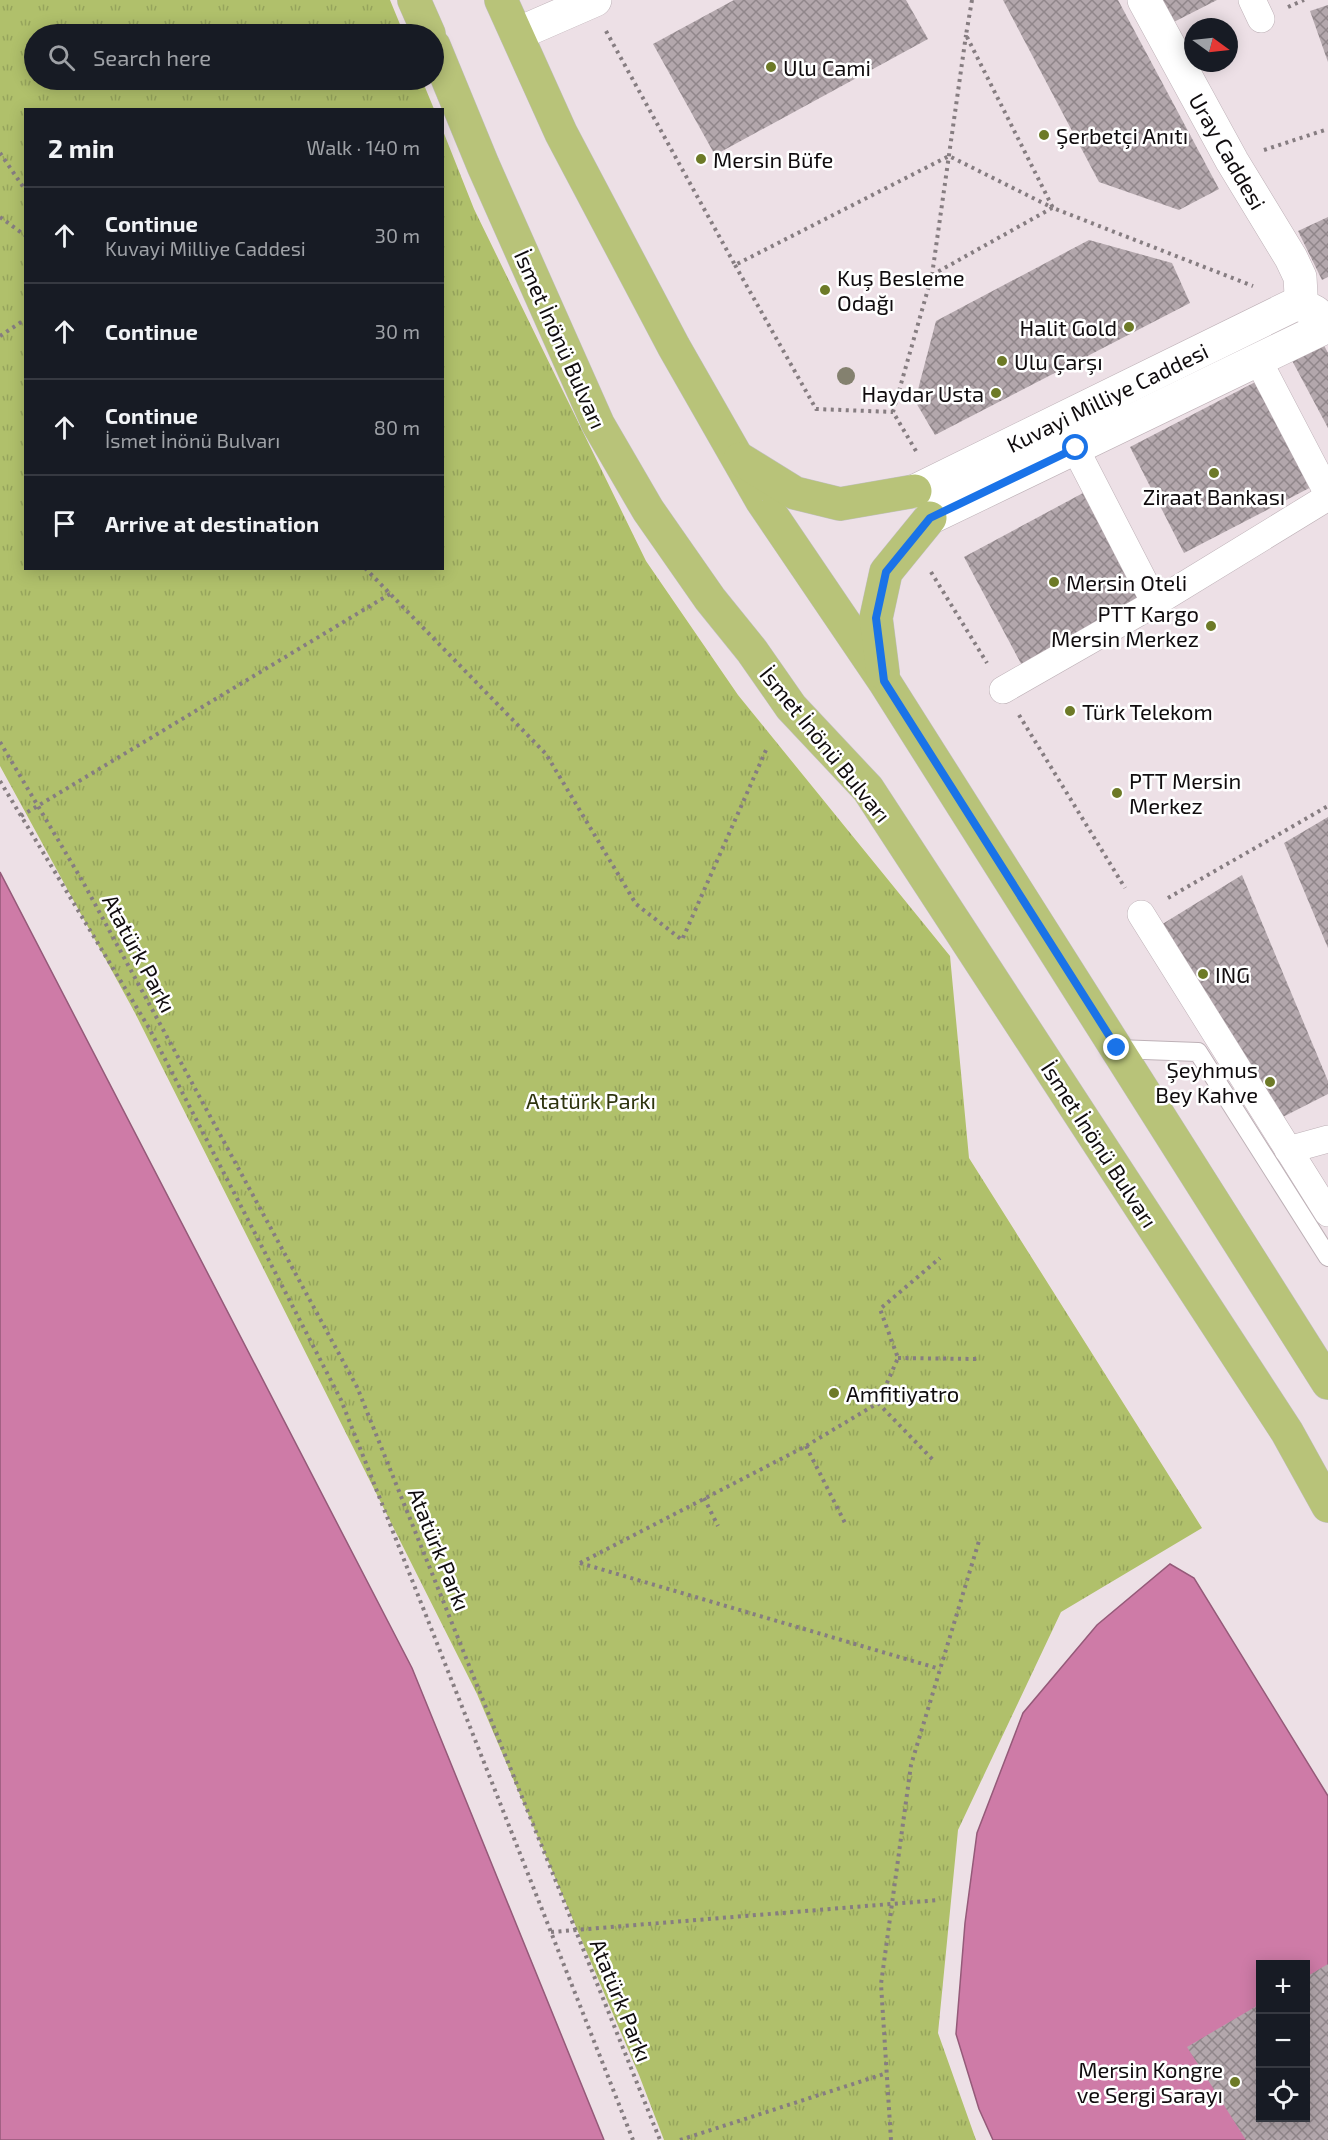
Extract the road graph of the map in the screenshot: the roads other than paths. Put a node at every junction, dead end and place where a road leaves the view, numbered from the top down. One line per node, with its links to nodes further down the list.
1 (414, 0): 5 (main road)
2 (501, 0): 6 (main road)
3 (1144, 0): 8 (street, Uray Caddesi)
4 (593, 1): 6 (street)
5 (425, 24)
6 (517, 34): 12 (main road)
7 (444, 70): 25 (main road, İsmet İnönü Bulvarı)
8 (1298, 303): 9 (street); 13 (street, Kuvayi Milliye Caddesi)
9 (1328, 325): 10 (street, Kuvayi Milliye Caddesi)
10 (1258, 360): 11 (street, Kuvayi Milliye Caddesi); 14 (street)
11 (1076, 448): 13 (street, Kuvayi Milliye Caddesi); 15 (street)
12 (736, 457): 13 (main road); 16 (main road)
13 (926, 497): 16 (main road)
14 (1325, 505): 15 (street)
15 (1155, 603): 17 (street)
16 (884, 681): 19 (main road)
17 (1003, 690)
18 (1140, 914): 21 (street)
19 (1117, 1048): 23 (lane); 24 (main road)
20 (1328, 1139): 21 (street)
21 (1288, 1150): 22 (street)
22 (1328, 1213)
23 (1328, 1257)
24 (1328, 1383)
25 (1328, 1506)

